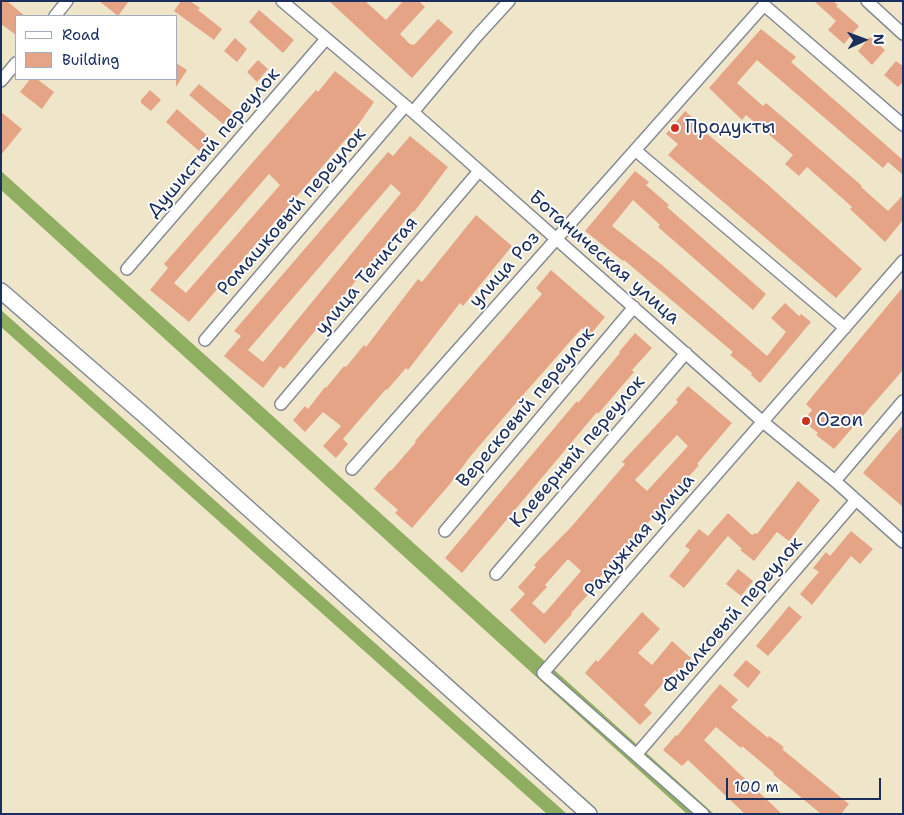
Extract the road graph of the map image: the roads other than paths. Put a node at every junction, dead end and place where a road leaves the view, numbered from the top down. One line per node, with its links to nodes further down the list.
1 (67, 1): 5 (street)
2 (282, 1): 7 (street, Ботаническая улица)
3 (509, 1): 10 (street, Ромашковый переулок)
4 (868, 1): 6 (street)
5 (56, 15)
6 (903, 34)
7 (326, 39): 10 (street, Ботаническая улица); 16 (street, Душистый переулок)
8 (15, 64): 9 (street)
9 (1, 81)
10 (409, 109): 13 (street, Ботаническая улица); 20 (street, Ромашковый переулок)
11 (903, 125): 12 (street, улица Роз)
12 (635, 150): 14 (street, улица Роз); 19 (street)
13 (479, 170): 14 (street, Ботаническая улица); 23 (street, улица Тенистая)
14 (557, 239): 18 (street, Ботаническая улица); 25 (street, улица Роз)
15 (903, 261): 19 (street, Радужная улица)
16 (128, 269)
17 (1, 291): 32 (street)
18 (634, 307): 21 (street, Ботаническая улица); 28 (street, Вересковый переулок)
19 (845, 328): 24 (street, Радужная улица)
20 (205, 340)
21 (686, 353): 24 (street, Ботаническая улица); 30 (street, Клеверный переулок)
22 (903, 401): 26 (street)
23 (281, 404)
24 (763, 422): 26 (street, Ботаническая улица); 31 (street, Радужная улица)
25 (352, 469)
26 (835, 481): 27 (street, Ботаническая улица)
27 (856, 500): 29 (street, Ботаническая улица); 31 (street, Фиалковый переулок)
28 (445, 531)
29 (902, 540)
30 (496, 574)
31 (636, 755): 33 (street, Радужная улица)
32 (589, 814)
33 (703, 814)

